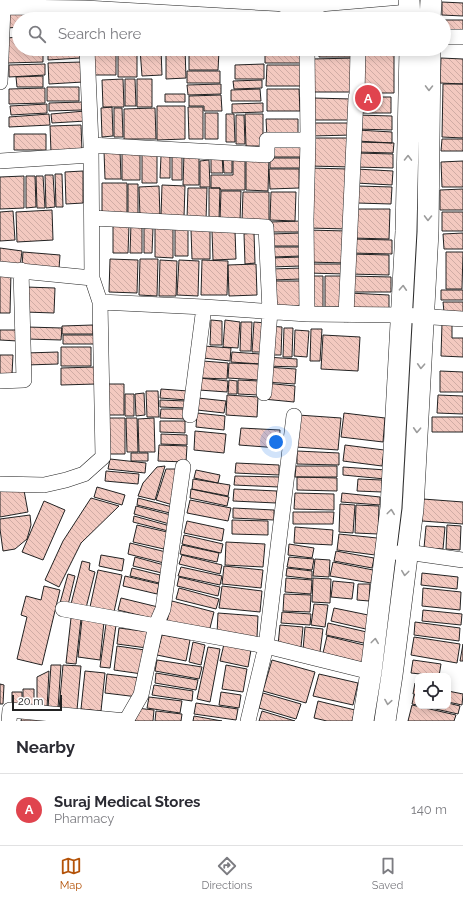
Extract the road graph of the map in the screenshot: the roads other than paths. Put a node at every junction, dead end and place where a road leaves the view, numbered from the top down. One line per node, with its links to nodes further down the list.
1 (431, 0): 6 (street)
2 (1, 7): 4 (street); 14 (street)
3 (409, 10): 5 (street)
4 (71, 12)
5 (391, 12)
6 (430, 12)
7 (451, 37): 8 (street)
8 (463, 37)
9 (87, 56): 16 (street)
10 (307, 56): 15 (street)
11 (358, 56): 26 (street)
12 (410, 56): 27 (street, one-way to 12)
13 (430, 56): 28 (street, one-way to 28)
14 (0, 82)
15 (308, 140): 16 (street); 25 (street)
16 (91, 150): 17 (street); 18 (street)
17 (0, 161)
18 (92, 218): 21 (street); 24 (street)
19 (0, 269): 20 (street)
20 (21, 270): 21 (street); 30 (street)
21 (92, 278): 22 (street)
22 (100, 302): 23 (street); 35 (street)
23 (204, 307): 24 (street); 32 (street)
24 (270, 311): 25 (street); 31 (street)
25 (307, 314): 26 (street)
26 (346, 314): 27 (street)
27 (402, 315): 28 (street); 37 (street, one-way to 27)
28 (423, 316): 29 (street); 36 (street, one-way to 36)
29 (463, 319)
30 (0, 381)
31 (264, 393)
32 (190, 415)
33 (294, 416): 41 (street)
34 (183, 467): 40 (street)
35 (0, 484)
36 (407, 552): 37 (street); 38 (street); 47 (street, one-way to 47)
37 (385, 555): 42 (street, one-way to 37)
38 (463, 560)
39 (63, 609): 40 (street)
40 (156, 626): 41 (street); 44 (street)
41 (266, 646): 42 (street); 45 (street)
42 (371, 672): 46 (street)
43 (9, 721): 44 (street)
44 (126, 721)
45 (248, 721)
46 (363, 721)
47 (385, 721)

